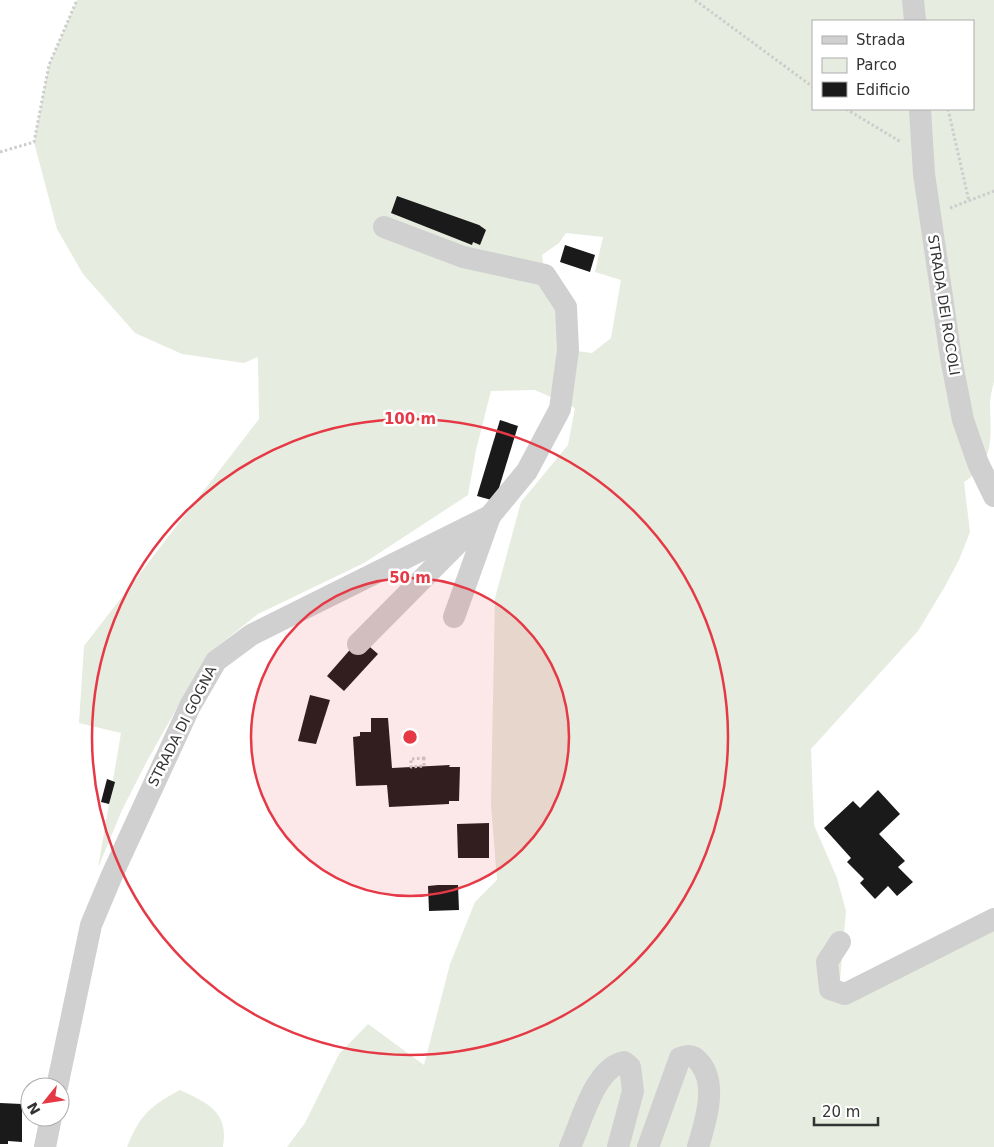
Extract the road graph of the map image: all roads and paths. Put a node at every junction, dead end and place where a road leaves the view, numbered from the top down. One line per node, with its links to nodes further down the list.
1 (77, 0): 8 (path)
2 (695, 0): 5 (path)
3 (914, 0): 4 (street)
4 (915, 20)
5 (812, 86)
6 (920, 110): 11 (street, STRADA DEI ROCOLI)
7 (948, 110): 9 (path)
8 (0, 152)
9 (969, 201)
10 (384, 227): 12 (street, STRADA DI GOGNA)
11 (994, 496)
12 (490, 516): 13 (street, STRADA DI GOGNA); 14 (street, STRADA DI GOGNA); 18 (street, STRADA DI GOGNA)
13 (454, 617)
14 (358, 644)
15 (424, 758): 15 (path)
16 (994, 919): 17 (street)
17 (840, 942)
18 (59, 1077)
19 (49, 1127): 20 (street)
20 (45, 1147)
21 (570, 1147): 22 (street)
22 (618, 1147)
23 (648, 1147): 24 (street)
24 (698, 1147)

